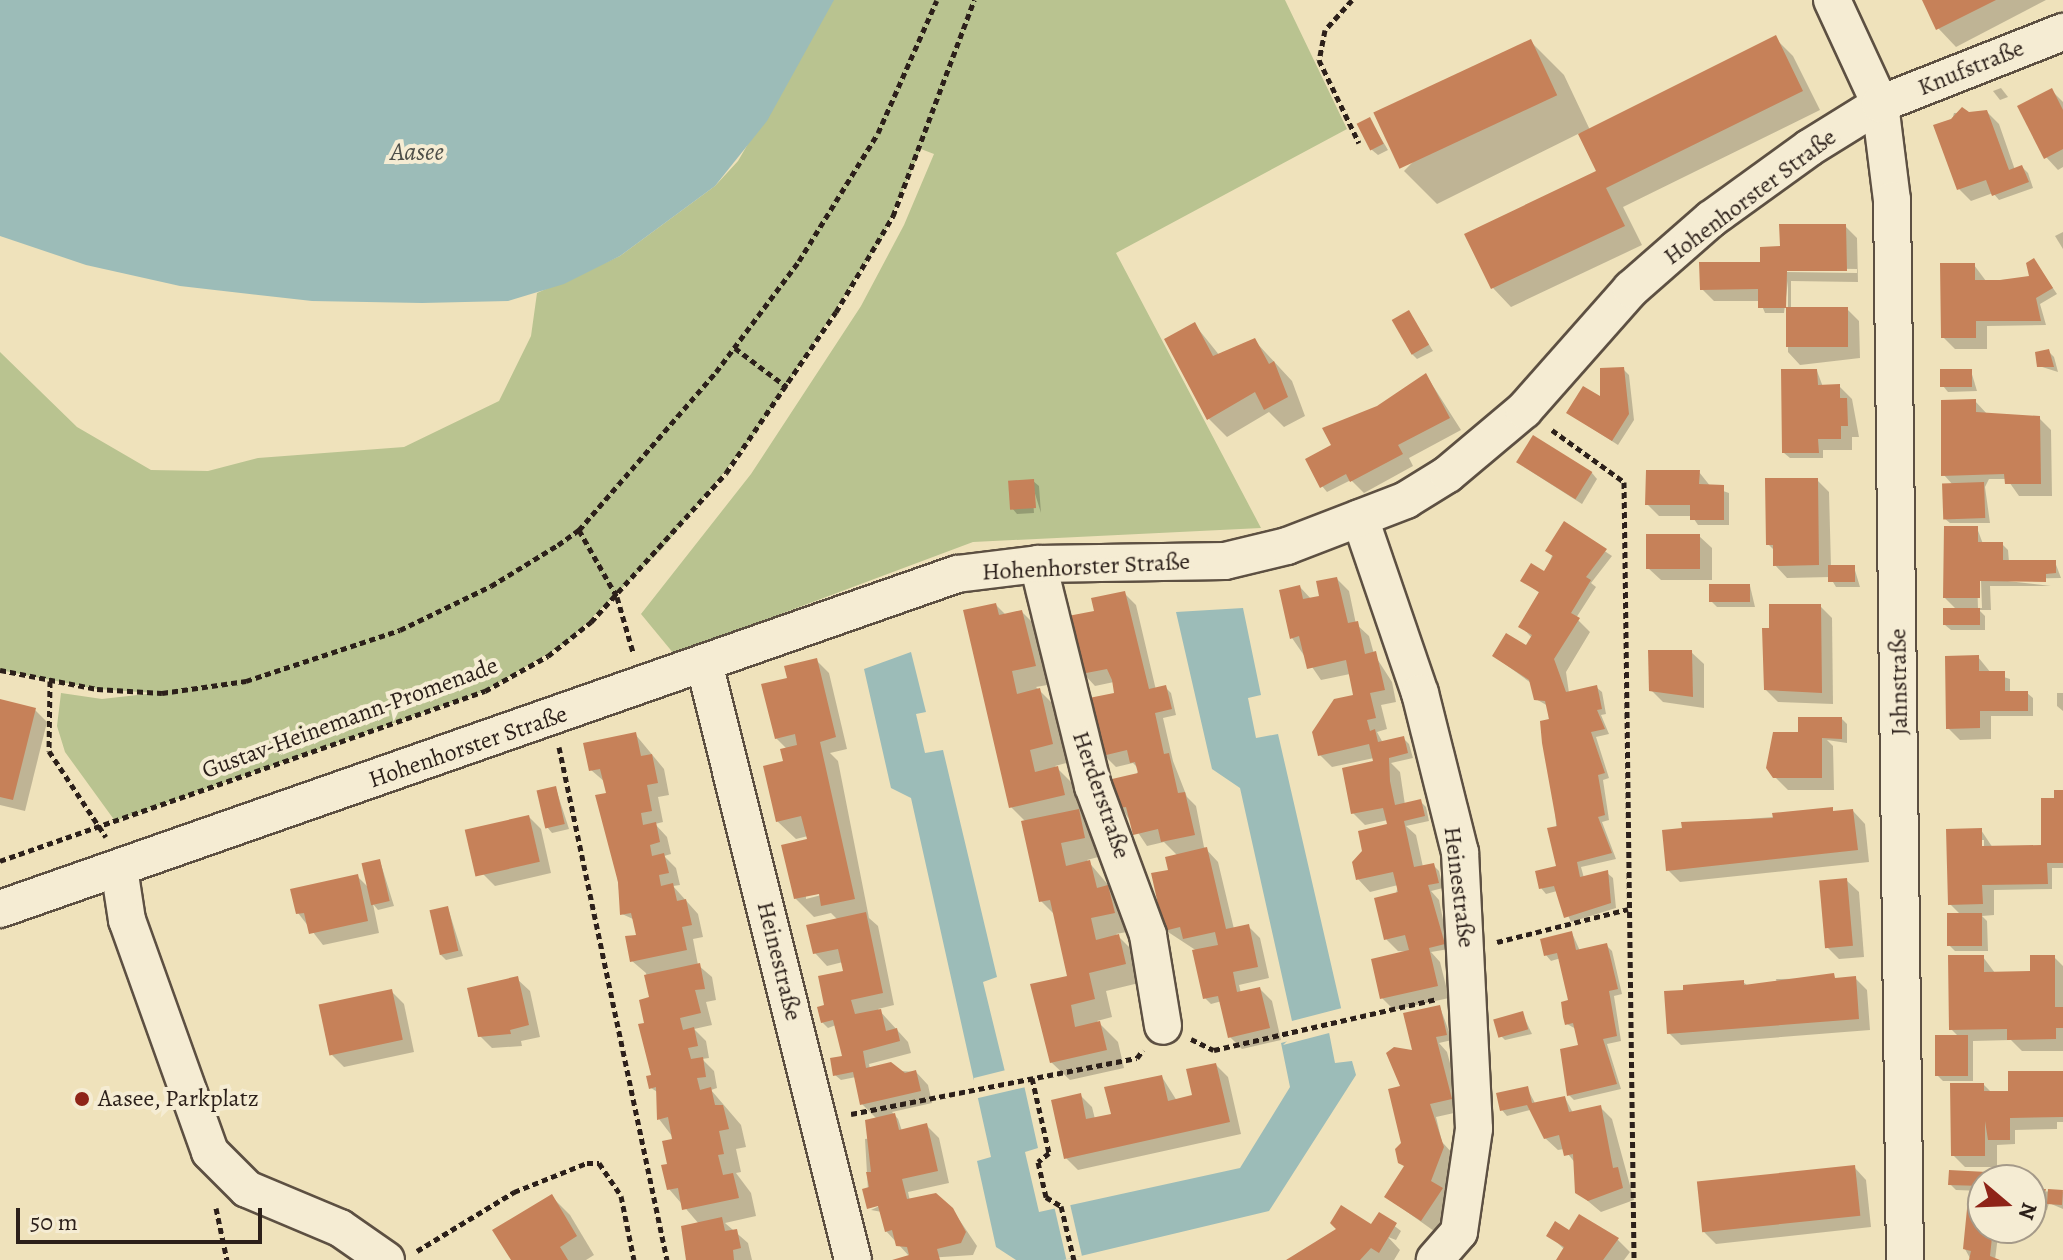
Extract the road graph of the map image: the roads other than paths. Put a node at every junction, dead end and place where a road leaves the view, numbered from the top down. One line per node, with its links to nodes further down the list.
1 (1832, 0): 3 (street, Jahnstraße)
2 (2063, 32): 3 (street, Knufstraße)
3 (1880, 104): 4 (street, Hohenhorster Straße); 13 (street, Jahnstraße)
4 (1360, 518): 5 (street, Hohenhorster Straße); 12 (street, Heinestraße)
5 (1038, 564): 6 (street, Hohenhorster Straße); 9 (street, Herderstraße)
6 (704, 663): 7 (street, Hohenhorster Straße); 11 (street, Heinestraße)
7 (119, 868): 8 (street, Hohenhorster Straße); 10 (street)
8 (0, 909)
9 (1163, 1026)
10 (386, 1260)
11 (853, 1260)
12 (1435, 1260)
13 (1905, 1260)

